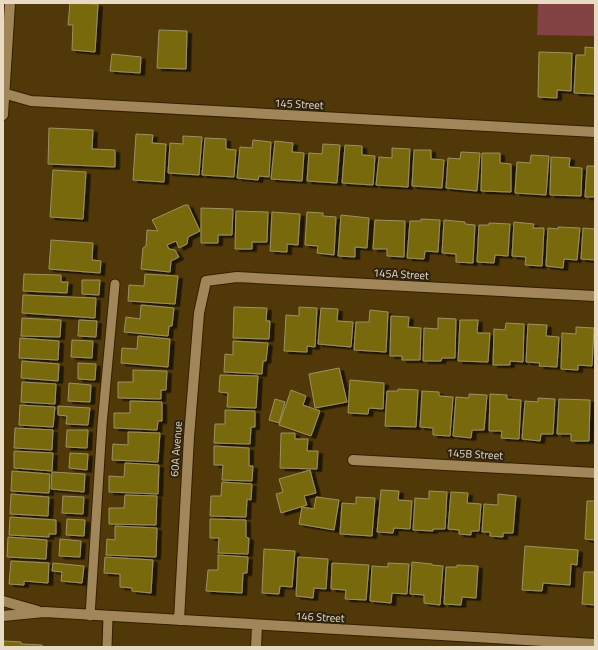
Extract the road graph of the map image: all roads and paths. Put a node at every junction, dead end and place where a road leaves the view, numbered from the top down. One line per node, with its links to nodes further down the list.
1 (10, 3): 2 (street)
2 (4, 93): 3 (street); 4 (street, 145 Street)
3 (3, 115)
4 (595, 132)
5 (206, 281): 7 (street, 145A Street); 15 (street, 60A Avenue)
6 (115, 284): 13 (lane)
7 (595, 296)
8 (353, 460): 9 (street, 145B Street)
9 (595, 473)
10 (3, 601): 11 (street, 146 Street)
11 (44, 612): 12 (street, 146 Street); 13 (street, 146 Street)
12 (3, 616)
13 (90, 616): 14 (street, 146 Street)
14 (108, 617): 15 (street, 146 Street); 18 (lane)
15 (179, 620): 16 (street, 146 Street)
16 (257, 625): 17 (street, 146 Street); 19 (street)
17 (595, 644)
18 (107, 647)
19 (256, 647)

